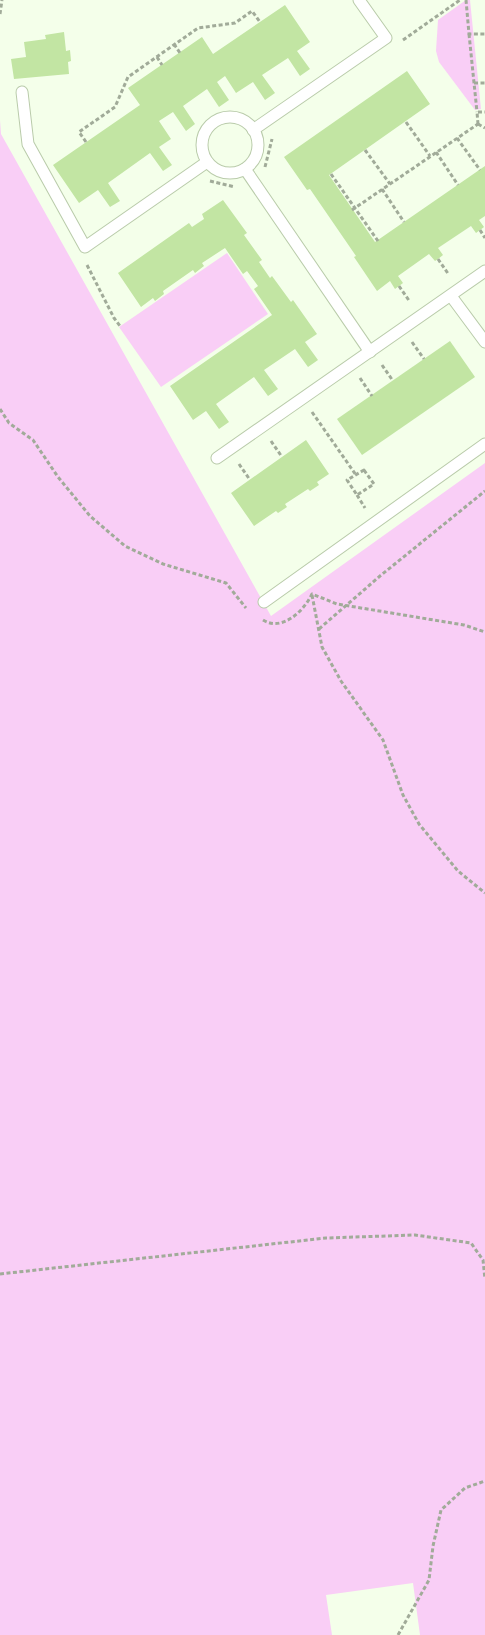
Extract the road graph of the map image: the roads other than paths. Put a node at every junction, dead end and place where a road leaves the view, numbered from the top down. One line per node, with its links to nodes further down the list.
1 (359, 0): 3 (lane)
2 (22, 92): 4 (lane)
3 (253, 130): 4 (lane); 5 (lane)
4 (207, 162): 5 (lane)
5 (245, 169): 9 (lane)
6 (485, 271): 7 (lane)
7 (451, 296): 8 (lane); 9 (lane)
8 (485, 342)
9 (370, 352): 11 (lane)
10 (485, 444): 12 (lane)
11 (217, 458)
12 (264, 602)

